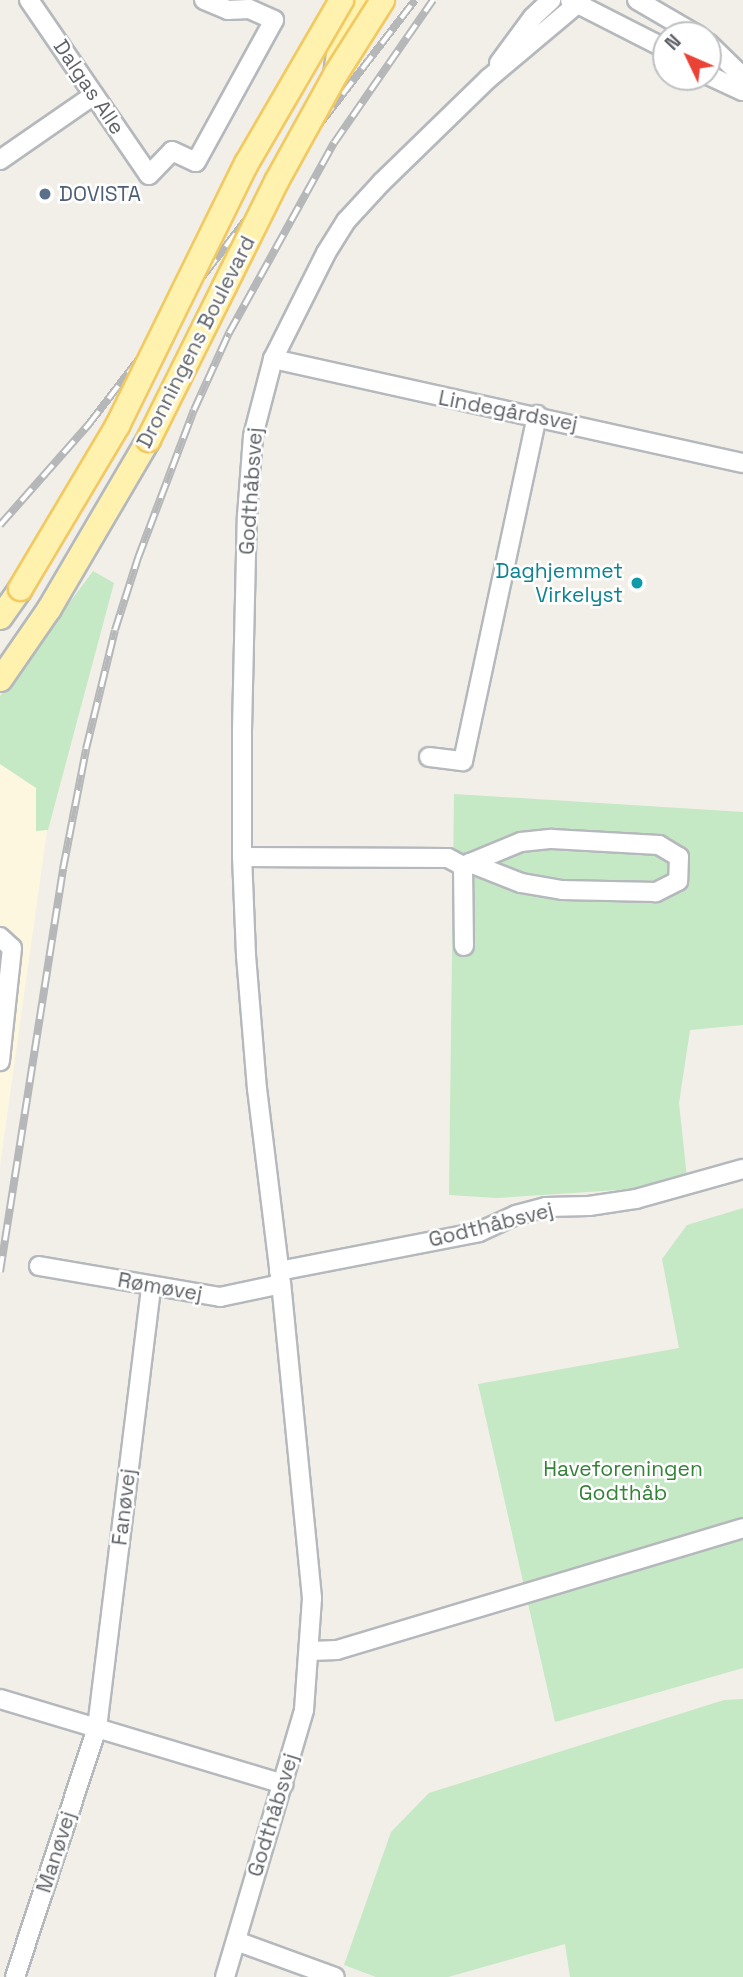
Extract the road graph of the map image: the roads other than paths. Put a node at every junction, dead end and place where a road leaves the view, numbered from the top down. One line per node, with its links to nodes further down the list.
1 (29, 0): 17 (street, Dalgas Alle)
2 (204, 0): 17 (street, Dalgas Alle)
3 (341, 0): 22 (main road, Dronningens Boulevard, bridge)
4 (363, 0): 12 (main road)
5 (382, 0): 12 (main road, Dronningens Boulevard, bridge)
6 (551, 0): 14 (street, Godthåbsvej)
7 (637, 0): 9 (street)
8 (576, 1): 10 (street); 14 (street, Godthåbsvej)
9 (673, 21)
10 (652, 42)
11 (722, 57): 13 (street)
12 (335, 74): 23 (main road, Dronningens Boulevard, bridge)
13 (743, 77)
14 (489, 78): 19 (street, Godthåbsvej)
15 (722, 81): 16 (street)
16 (743, 91)
17 (94, 95): 18 (street)
18 (0, 160)
19 (273, 359): 20 (street, Lindegårdsvej); 25 (street, Godthåbsvej)
20 (537, 415): 21 (street, Lindegårdsvej); 24 (street)
21 (743, 463)
22 (0, 617)
23 (0, 679)
24 (429, 757)
25 (242, 857): 26 (street); 32 (street, Godthåbsvej)
26 (466, 864): 26 (street); 28 (street)
27 (0, 937): 29 (street)
28 (464, 946)
29 (0, 1060)
30 (743, 1169): 32 (street, Godthåbsvej)
31 (39, 1266): 33 (street, Rømøvej)
32 (280, 1278): 33 (street, Rømøvej); 35 (street, Godthåbsvej)
33 (151, 1286): 37 (street, Fanøvej)
34 (743, 1528): 35 (street)
35 (311, 1651): 38 (street, Godthåbsvej)
36 (0, 1699): 37 (street)
37 (97, 1728): 38 (street); 40 (street, Manøvej)
38 (284, 1784): 39 (street, Godthåbsvej)
39 (236, 1941): 41 (street, Godthåbsvej); 42 (street)
40 (15, 1977)
41 (225, 1977)
42 (335, 1977)

